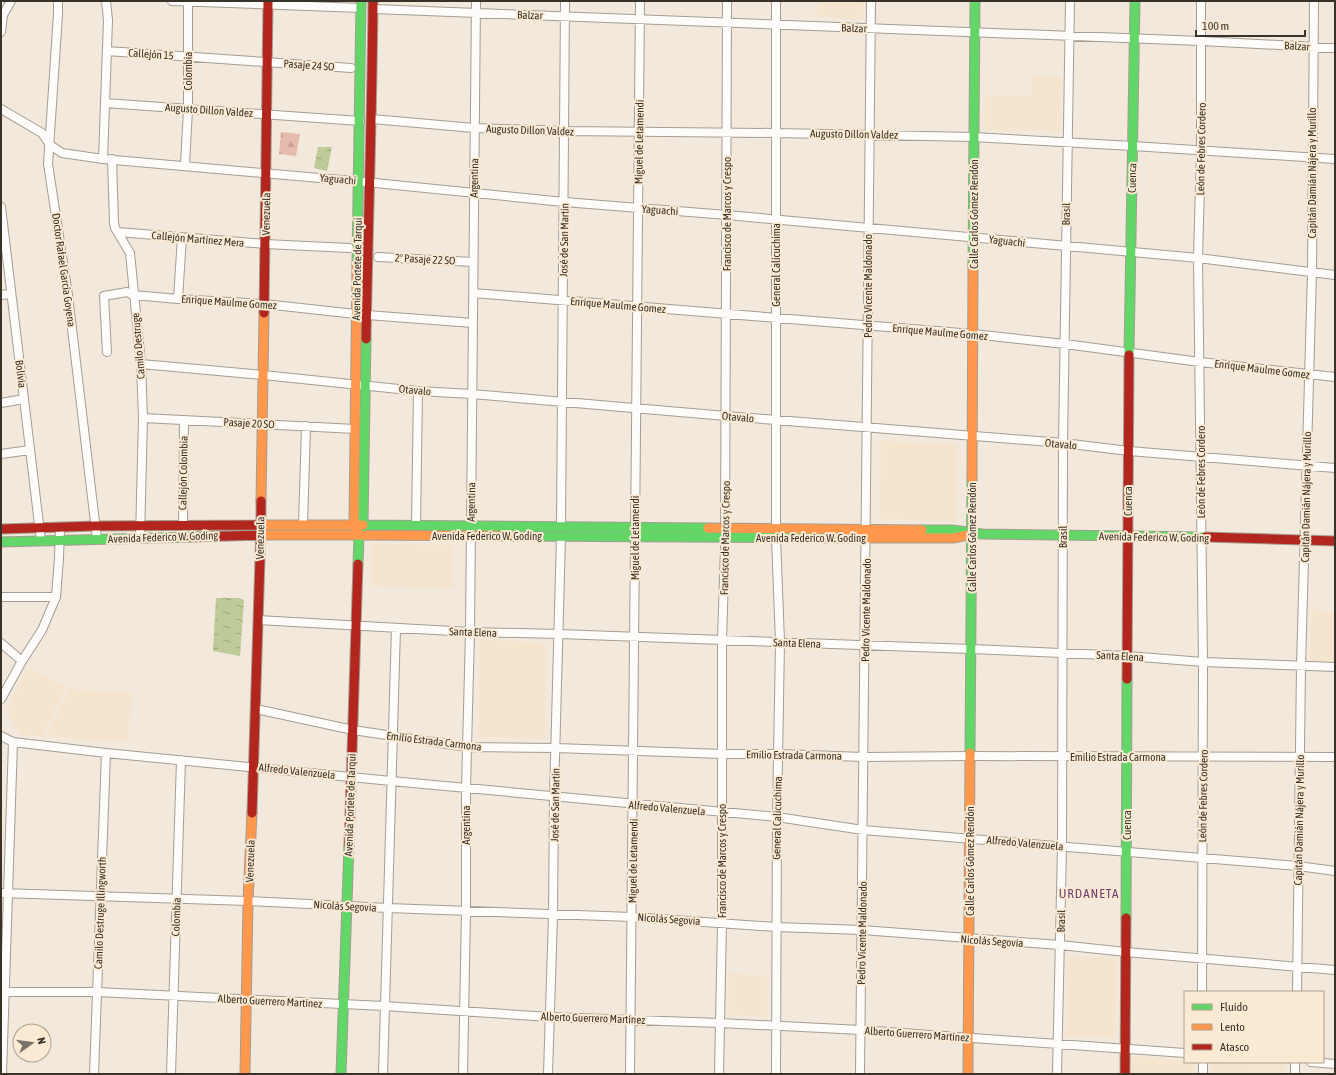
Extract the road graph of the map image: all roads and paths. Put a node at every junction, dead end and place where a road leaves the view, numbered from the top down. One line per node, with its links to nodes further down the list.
1 (11, 1): 26 (street)
2 (58, 1): 51 (street, Doctor Rafael García Goyena)
3 (106, 1): 33 (street)
4 (172, 1): 5 (street)
5 (188, 1): 17 (street); 34 (street, Colombia)
6 (476, 1): 20 (street, Argentina)
7 (565, 1): 21 (street, José de San Martín)
8 (640, 1): 22 (street, Miguel de Letamendi)
9 (728, 1): 23 (street, Francisco de Marcos y Crespo)
10 (776, 1): 24 (street, General Calicuchima)
11 (871, 1): 25 (street, Pedro Vicente Maldonado)
12 (975, 1): 27 (main road, Calle Carlos Gómez Rendón)
13 (1070, 1): 28 (street, Brasil)
14 (1135, 1): 29 (main road, Cuenca)
15 (1201, 1): 30 (street, León de Febres Cordero)
16 (1314, 1): 31 (street, Capitán Damián Nájera y Murillo)
17 (268, 3): 18 (street); 35 (main road, Venezuela)
18 (361, 5): 42 (main road, Avenida Portete de Tarqui)
19 (373, 5): 20 (street, Balzar); 41 (main road, Avenida Portete de Tarqui)
20 (475, 13): 21 (street, Balzar); 43 (street, Argentina)
21 (565, 16): 22 (street, Balzar); 44 (street, José de San Martín)
22 (640, 19): 23 (street, Balzar); 45 (street, Miguel de Letamendi)
23 (727, 23): 24 (street, Balzar); 46 (street, Francisco de Marcos y Crespo)
24 (776, 25): 25 (street, Balzar); 47 (street, General Calicuchima)
25 (871, 29): 27 (street, Balzar); 48 (street, Pedro Vicente Maldonado)
26 (1, 32)
27 (975, 33): 28 (street, Balzar); 49 (main road, Calle Carlos Gómez Rendón)
28 (1069, 36): 29 (street, Balzar); 50 (street, Brasil)
29 (1135, 39): 30 (street, Balzar); 52 (main road, Cuenca)
30 (1201, 41): 31 (street, Balzar); 53 (street, León de Febres Cordero)
31 (1314, 47): 32 (street, Balzar); 55 (street, Capitán Damián Nájera y Murillo)
32 (1335, 48)
33 (107, 51): 34 (street, Callejón 15); 37 (street)
34 (188, 56): 35 (street, Callejón 15); 39 (street, Colombia)
35 (268, 62): 36 (street, Pasaje 24 SO); 40 (main road, Venezuela)
36 (351, 68)
37 (105, 103): 39 (street, Augusto Dillon Valdez); 56 (street)
38 (1, 108): 51 (street, Yaguachi)
39 (188, 109): 40 (street, Augusto Dillon Valdez); 60 (street, Colombia)
40 (267, 114): 42 (street, Augusto Dillon Valdez); 61 (main road, Venezuela)
41 (372, 119): 43 (street, Augusto Dillon Valdez); 63 (main road, Avenida Portete de Tarqui)
42 (360, 121): 62 (main road, Avenida Portete de Tarqui)
43 (474, 128): 44 (street, Augusto Dillon Valdez); 64 (street, Argentina)
44 (565, 131): 45 (street, Augusto Dillon Valdez); 65 (street, José de San Martín)
45 (639, 131): 46 (street, Augusto Dillon Valdez); 67 (street, Miguel de Letamendi)
46 (727, 132): 47 (street, Augusto Dillon Valdez); 68 (street, Francisco de Marcos y Crespo)
47 (776, 133): 48 (street, Augusto Dillon Valdez); 69 (street, General Calicuchima)
48 (870, 135): 49 (street, Augusto Dillon Valdez); 71 (street, Pedro Vicente Maldonado)
49 (973, 137): 50 (street, Augusto Dillon Valdez); 74 (main road, Calle Carlos Gómez Rendón)
50 (1067, 143): 52 (street, Augusto Dillon Valdez); 76 (street, Brasil)
51 (50, 145): 54 (street, Yaguachi); 59 (street, Doctor Rafael García Goyena)
52 (1133, 146): 53 (street, Augusto Dillon Valdez); 78 (main road, Cuenca)
53 (1201, 151): 55 (street, Augusto Dillon Valdez); 80 (street, León de Febres Cordero)
54 (62, 154): 56 (street, Yaguachi); 59 (street)
55 (1312, 158): 58 (street, Augusto Dillon Valdez); 82 (street, Capitán Damián Nájera y Murillo)
56 (103, 159): 57 (street, Yaguachi)
57 (112, 159): 60 (street, Yaguachi); 72 (street, Camilo Destruge)
58 (1335, 159)
59 (48, 164): 138 (street, Doctor Rafael García Goyena)
60 (185, 166): 61 (street, Yaguachi)
61 (266, 173): 62 (street, Yaguachi); 75 (main road, Venezuela)
62 (358, 181): 63 (street, Yaguachi); 92 (main road, Avenida Portete de Tarqui)
63 (369, 182): 64 (street, Yaguachi); 94 (main road, Avenida Portete de Tarqui)
64 (474, 193): 65 (street, Yaguachi); 81 (street, Argentina)
65 (564, 202): 67 (street, Yaguachi); 89 (street, José de San Martín)
66 (1, 207): 70 (street, Bolivia)
67 (638, 208): 68 (street, Yaguachi); 91 (street, Miguel de Letamendi)
68 (727, 215): 69 (street, Yaguachi); 93 (street, Francisco de Marcos y Crespo)
69 (776, 220): 71 (street, Yaguachi); 95 (street, General Calicuchima)
70 (2, 221): 85 (street, Bolivia)
71 (869, 228): 74 (street, Yaguachi); 97 (street, Pedro Vicente Maldonado)
72 (118, 232): 73 (street, Callejón Martínez Mera); 87 (street, Camilo Destruge)
73 (182, 237): 75 (street, Callejón Martínez Mera); 88 (street)
74 (974, 237): 76 (street, Yaguachi); 98 (main road, Calle Carlos Gómez Rendón)
75 (265, 244): 77 (street, Callejón Martínez Mera); 90 (main road, Venezuela)
76 (1066, 247): 78 (street, Yaguachi); 99 (street, Brasil)
77 (350, 248)
78 (1131, 252): 80 (street, Yaguachi); 101 (main road, Cuenca)
79 (378, 257): 81 (street, 2º Pasaje 22 SO)
80 (1198, 258): 82 (street, Yaguachi); 102 (street, León de Febres Cordero)
81 (473, 262): 84 (street, Argentina)
82 (1312, 272): 83 (street, Yaguachi); 105 (street, Capitán Damián Nájera y Murillo)
83 (1335, 275)
84 (473, 293): 89 (street, Enrique Maulme Gomez); 96 (street, Argentina)
85 (11, 294): 86 (street); 111 (street, Bolivia)
86 (1, 295)
87 (133, 295): 88 (street, Enrique Maulme Gomez); 100 (street, Enrique Maulme Gomez); 103 (street, Camilo Destruge)
88 (178, 299): 90 (street, Enrique Maulme Gomez)
89 (563, 301): 91 (street, Enrique Maulme Gomez); 113 (street, José de San Martín)
90 (264, 304): 92 (street, Enrique Maulme Gomez); 104 (main road, Venezuela)
91 (638, 307): 93 (street, Enrique Maulme Gomez); 114 (street, Miguel de Letamendi)
92 (356, 314): 107 (main road, Avenida Portete de Tarqui)
93 (726, 314): 95 (street, Enrique Maulme Gomez); 115 (street, Francisco de Marcos y Crespo)
94 (367, 315): 96 (street); 108 (main road, Avenida Portete de Tarqui)
95 (776, 318): 97 (street, Enrique Maulme Gomez); 118 (street, General Calicuchima)
96 (473, 323): 110 (street, Argentina)
97 (868, 325): 98 (street, Enrique Maulme Gomez); 121 (street, Pedro Vicente Maldonado)
98 (974, 334): 99 (street, Enrique Maulme Gomez); 123 (main road, Calle Carlos Gómez Rendón)
99 (1065, 344): 101 (street, Enrique Maulme Gomez); 124 (street, Brasil)
100 (106, 352)
101 (1129, 352): 102 (street, Enrique Maulme Gomez); 126 (main road, Cuenca)
102 (1200, 362): 105 (street, Enrique Maulme Gomez); 128 (street, León de Febres Cordero)
103 (141, 364): 104 (street, Otavalo); 116 (street, Camilo Destruge)
104 (263, 374): 107 (street, Otavalo); 119 (main road, Venezuela)
105 (1309, 374): 106 (street, Enrique Maulme Gomez); 129 (street, Capitán Damián Nájera y Murillo)
106 (1335, 377)
107 (355, 384): 108 (street, Otavalo); 122 (main road, Avenida Portete de Tarqui)
108 (366, 386): 109 (street, Otavalo); 135 (main road, Avenida Portete de Tarqui)
109 (418, 391): 110 (street, Otavalo); 136 (street)
110 (472, 394): 113 (street, Otavalo); 137 (street, Argentina)
111 (24, 399): 112 (street); 125 (street, Bolivia)
112 (1, 402)
113 (562, 402): 114 (street, Otavalo); 139 (street, José de San Martín)
114 (636, 408): 115 (street, Otavalo); 144 (street, Miguel de Letamendi)
115 (726, 416): 118 (street, Otavalo); 142 (street, Francisco de Marcos y Crespo)
116 (143, 418): 117 (street, Pasaje 20 SO); 131 (street, Camilo Destruge)
117 (184, 420): 119 (street, Pasaje 20 SO); 132 (street, Callejón Colombia)
118 (776, 420): 121 (street, Otavalo); 145 (street, General Calicuchima)
119 (262, 424): 120 (street, Pasaje 20 SO); 133 (main road, Venezuela)
120 (306, 426): 122 (street, Pasaje 20 SO); 134 (street)
121 (867, 428): 123 (street, Otavalo); 146 (street, Pedro Vicente Maldonado)
122 (355, 429): 135 (main road, Avenida Portete de Tarqui)
123 (973, 437): 124 (street, Otavalo); 147 (main road, Calle Carlos Gómez Rendón)
124 (1063, 443): 126 (street, Otavalo); 152 (street, Brasil)
125 (30, 450): 127 (street); 140 (street, Bolivia)
126 (1129, 451): 128 (street, Otavalo); 153 (main road, Cuenca)
127 (1, 454)
128 (1201, 457): 129 (street, Otavalo); 156 (street, León de Febres Cordero)
129 (1307, 465): 130 (street, Otavalo); 160 (street, Capitán Damián Nájera y Murillo)
130 (1335, 468)
131 (140, 525): 132 (main road, Avenida Federico W. Goding); 138 (main road, Avenida Federico W. Goding); 154 (street, Camilo Destruge)
132 (183, 525): 133 (main road, Avenida Federico W. Goding)
133 (261, 525): 134 (main road, Avenida Federico W. Goding); 148 (main road, Venezuela)
134 (303, 525): 135 (main road, Avenida Federico W. Goding)
135 (359, 525): 136 (main road, Avenida Federico W. Goding); 149 (main road, Avenida Portete de Tarqui)
136 (416, 525): 137 (main road, Avenida Federico W. Goding)
137 (471, 525): 139 (main road, Avenida Federico W. Goding); 150 (street, Argentina)
138 (95, 526): 141 (main road, Avenida Federico W. Goding); 157 (street, Doctor Rafael García Goyena)
139 (561, 526): 144 (main road, Avenida Federico W. Goding)
140 (40, 528): 141 (main road, Avenida Federico W. Goding); 143 (main road, Avenida Federico W. Goding); 159 (street, Bolivia)
141 (60, 528): 158 (street)
142 (726, 528): 144 (main road, Avenida Federico W. Goding); 145 (main road, Avenida Federico W. Goding); 155 (street, Francisco de Marcos y Crespo)
143 (1, 529)
144 (636, 532): 151 (main road, Avenida Federico W. Goding); 155 (main road, Avenida Federico W. Goding); 170 (street, Miguel de Letamendi)
145 (776, 533): 146 (main road, Avenida Federico W. Goding); 155 (main road, Avenida Federico W. Goding); 172 (street, General Calicuchima)
146 (866, 533): 147 (main road, Avenida Federico W. Goding); 174 (street, Pedro Vicente Maldonado)
147 (972, 534): 152 (main road, Avenida Federico W. Goding); 175 (main road, Calle Carlos Gómez Rendón)
148 (261, 535): 149 (main road, Avenida Federico W. Goding); 154 (main road, Avenida Federico W. Goding); 165 (main road, Venezuela)
149 (359, 535): 150 (main road, Avenida Federico W. Goding); 166 (main road, Avenida Portete de Tarqui)
150 (471, 535): 151 (main road, Avenida Federico W. Goding); 168 (street, Argentina)
151 (561, 536): 169 (street, José de San Martín)
152 (1063, 536): 153 (main road, Avenida Federico W. Goding); 176 (street, Brasil)
153 (1128, 537): 156 (main road, Avenida Federico W. Goding); 177 (main road, Cuenca)
154 (140, 538): 157 (main road, Avenida Federico W. Goding)
155 (726, 538): 171 (street, Francisco de Marcos y Crespo)
156 (1201, 538): 160 (main road, Avenida Federico W. Goding); 179 (street, León de Febres Cordero)
157 (97, 539): 158 (main road, Avenida Federico W. Goding)
158 (60, 540): 159 (main road, Avenida Federico W. Goding); 164 (street)
159 (41, 541): 162 (main road, Avenida Federico W. Goding)
160 (1306, 541): 161 (main road, Avenida Federico W. Goding); 180 (street, Capitán Damián Nájera y Murillo)
161 (1335, 541)
162 (1, 542)
163 (1, 597): 164 (street)
164 (56, 597): 178 (street)
165 (258, 620): 166 (street, Santa Elena); 183 (main road, Venezuela)
166 (356, 627): 167 (street, Santa Elena); 184 (main road, Avenida Portete de Tarqui)
167 (396, 628): 168 (street, Santa Elena); 186 (street)
168 (470, 632): 169 (street, Santa Elena); 188 (street, Argentina)
169 (559, 634): 170 (street, Santa Elena); 189 (street, José de San Martín)
170 (635, 637): 171 (street, Santa Elena); 190 (street, Miguel de Letamendi)
171 (722, 640): 172 (street, Santa Elena); 192 (street, Francisco de Marcos y Crespo)
172 (780, 642): 174 (street, Santa Elena); 193 (street, General Calicuchima)
173 (1, 643): 178 (street)
174 (865, 645): 175 (street, Santa Elena); 195 (street, Pedro Vicente Maldonado)
175 (971, 649): 176 (street, Santa Elena); 194 (main road, Calle Carlos Gómez Rendón)
176 (1062, 654): 177 (street, Santa Elena); 196 (street, Brasil)
177 (1128, 656): 179 (street, Santa Elena); 197 (main road, Cuenca)
178 (22, 661): 182 (street)
179 (1203, 662): 180 (street, Santa Elena); 200 (street, León de Febres Cordero)
180 (1302, 666): 181 (street, Santa Elena); 198 (street, Capitán Damián Nájera y Murillo)
181 (1335, 667)
182 (1, 699)
183 (256, 710): 184 (street, Emilio Estrada Carmona); 202 (main road, Venezuela)
184 (352, 730): 186 (street, Emilio Estrada Carmona); 203 (main road, Avenida Portete de Tarqui)
185 (1, 736): 187 (street, Alfredo Valenzuela)
186 (393, 737): 188 (street, Emilio Estrada Carmona); 204 (street)
187 (13, 742): 191 (street, Alfredo Valenzuela); 217 (street)
188 (467, 747): 189 (street, Emilio Estrada Carmona); 205 (street, Argentina)
189 (556, 748): 190 (street, Emilio Estrada Carmona); 206 (street, José de San Martín)
190 (634, 750): 192 (street, Emilio Estrada Carmona); 207 (street, Miguel de Letamendi)
191 (106, 752): 201 (street, Alfredo Valenzuela); 218 (street, Camilo Destruge Illingworth)
192 (723, 754): 193 (street, Emilio Estrada Carmona); 208 (street, Francisco de Marcos y Crespo)
193 (778, 754): 195 (street, Emilio Estrada Carmona); 209 (street, General Calicuchima)
194 (970, 756): 195 (street, Emilio Estrada Carmona); 196 (street, Emilio Estrada Carmona); 211 (main road, Calle Carlos Gómez Rendón)
195 (864, 757): 210 (street, Pedro Vicente Maldonado)
196 (1062, 757): 197 (street, Emilio Estrada Carmona); 212 (street, Brasil)
197 (1127, 757): 200 (street, Emilio Estrada Carmona); 213 (main road, Cuenca)
198 (1301, 757): 199 (street, Emilio Estrada Carmona); 200 (street, Emilio Estrada Carmona); 215 (street, Capitán Damián Nájera y Murillo)
199 (1335, 757)
200 (1203, 758): 214 (street, León de Febres Cordero)
201 (181, 760): 202 (street, Alfredo Valenzuela); 219 (street, Colombia)
202 (254, 766): 203 (street, Alfredo Valenzuela); 220 (main road, Venezuela)
203 (351, 776): 204 (street, Alfredo Valenzuela); 221 (main road, Avenida Portete de Tarqui)
204 (392, 781): 205 (street, Alfredo Valenzuela); 222 (street)
205 (466, 788): 206 (street, Alfredo Valenzuela); 223 (street, Argentina)
206 (554, 796): 207 (street, Alfredo Valenzuela); 224 (street, José de San Martín)
207 (633, 805): 208 (street, Alfredo Valenzuela); 225 (street, Miguel de Letamendi)
208 (722, 812): 209 (street, Alfredo Valenzuela); 226 (street, Francisco de Marcos y Crespo)
209 (776, 818): 210 (street, Alfredo Valenzuela); 227 (street, General Calicuchima)
210 (863, 830): 211 (street, Alfredo Valenzuela); 228 (street, Pedro Vicente Maldonado)
211 (970, 838): 212 (street, Alfredo Valenzuela); 229 (main road, Calle Carlos Gómez Rendón)
212 (1062, 846): 213 (street, Alfredo Valenzuela); 230 (street, Brasil)
213 (1127, 851): 214 (street, Alfredo Valenzuela); 231 (main road, Cuenca)
214 (1202, 858): 215 (street, Alfredo Valenzuela); 232 (street, León de Febres Cordero)
215 (1298, 866): 216 (street, Alfredo Valenzuela); 233 (street, Capitán Damián Nájera y Murillo)
216 (1335, 871)
217 (5, 893): 218 (street, Nicolás Segovia); 237 (street)
218 (101, 896): 219 (street, Nicolás Segovia); 238 (street, Camilo Destruge Illingworth)
219 (177, 898): 220 (street, Nicolás Segovia); 239 (street, Colombia)
220 (248, 901): 221 (street, Nicolás Segovia); 240 (main road, Venezuela)
221 (347, 906): 222 (street, Nicolás Segovia); 241 (main road, Avenida Portete de Tarqui)
222 (388, 908): 223 (street, Nicolás Segovia); 242 (street)
223 (466, 911): 224 (street, Nicolás Segovia); 243 (street, Argentina)
224 (553, 915): 225 (street, Nicolás Segovia); 244 (street, José de San Martín)
225 (632, 917): 226 (street, Nicolás Segovia); 245 (street, Miguel de Letamendi)
226 (722, 923): 227 (street, Nicolás Segovia); 246 (street, Francisco de Marcos y Crespo)
227 (776, 927): 228 (street, Nicolás Segovia); 247 (street, General Calicuchima)
228 (862, 930): 229 (street, Nicolás Segovia); 248 (street, Pedro Vicente Maldonado)
229 (969, 940): 230 (street, Nicolás Segovia); 249 (main road, Calle Carlos Gómez Rendón)
230 (1060, 945): 231 (street, Nicolás Segovia); 250 (street, Brasil)
231 (1126, 952): 232 (street, Nicolás Segovia); 251 (main road, Cuenca)
232 (1201, 959): 233 (street, Nicolás Segovia); 235 (street, León de Febres Cordero)
233 (1297, 966): 234 (street, Nicolás Segovia); 236 (street, Capitán Damián Nájera y Murillo)
234 (1335, 970)
235 (1202, 991)
236 (1297, 991)
237 (3, 992): 238 (street, Alberto Guerrero Martínez); 257 (street)
238 (97, 992): 239 (street, Alberto Guerrero Martínez); 258 (street, Camilo Destruge Illingworth)
239 (174, 996): 240 (street, Alberto Guerrero Martínez); 259 (street, Colombia)
240 (247, 1000): 241 (street, Alberto Guerrero Martínez); 260 (main road, Venezuela)
241 (344, 1004): 242 (street, Alberto Guerrero Martínez); 261 (main road, Avenida Portete de Tarqui)
242 (384, 1006): 243 (street, Alberto Guerrero Martínez); 262 (street)
243 (463, 1011): 244 (street, Alberto Guerrero Martínez); 263 (street, Argentina)
244 (550, 1017): 245 (street, Alberto Guerrero Martínez); 264 (street, José de San Martín)
245 (631, 1020): 246 (street, Alberto Guerrero Martínez); 265 (street, Miguel de Letamendi)
246 (720, 1023): 247 (street, Alberto Guerrero Martínez); 266 (street, Francisco de Marcos y Crespo)
247 (776, 1026): 248 (street, Alberto Guerrero Martínez); 267 (street, General Calicuchima)
248 (861, 1030): 249 (street, Alberto Guerrero Martínez); 268 (street, Pedro Vicente Maldonado)
249 (969, 1038): 250 (street, Alberto Guerrero Martínez); 269 (main road, Calle Carlos Gómez Rendón)
250 (1058, 1044): 251 (street, Alberto Guerrero Martínez); 270 (street, Brasil)
251 (1126, 1049): 252 (street, Alberto Guerrero Martínez); 271 (main road, Cuenca)
252 (1184, 1053)
253 (1203, 1063): 272 (street)
254 (1295, 1063): 273 (street)
255 (1323, 1063): 256 (street)
256 (1335, 1064)
257 (2, 1074)
258 (94, 1074)
259 (171, 1074)
260 (245, 1074)
261 (341, 1074)
262 (383, 1074)
263 (463, 1074)
264 (548, 1074)
265 (630, 1074)
266 (719, 1074)
267 (776, 1074)
268 (860, 1074)
269 (968, 1074)
270 (1057, 1074)
271 (1125, 1074)
272 (1203, 1074)
273 (1295, 1074)

